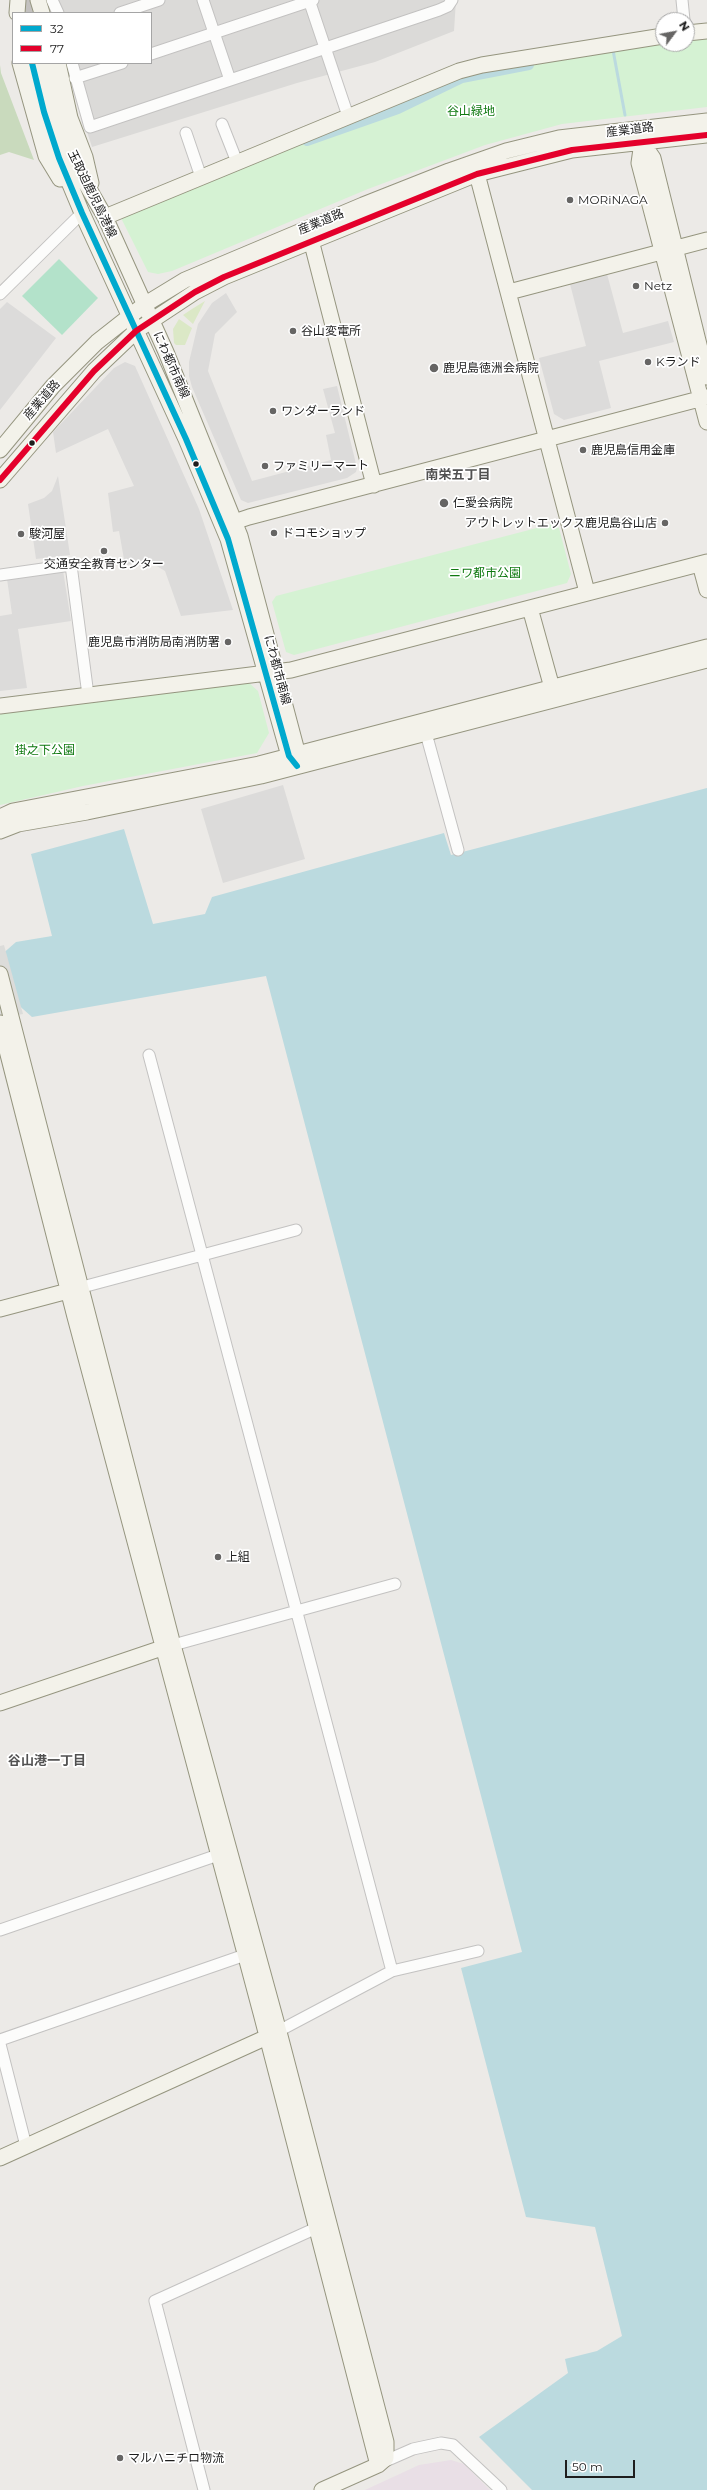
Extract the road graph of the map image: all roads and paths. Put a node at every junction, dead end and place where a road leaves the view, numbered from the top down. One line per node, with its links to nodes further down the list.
1 (18, 0): 9 (street)
2 (38, 0): 10 (street)
3 (52, 0): 11 (street)
4 (159, 0): 12 (street)
5 (203, 0): 16 (street)
6 (310, 0): 16 (street); 18 (street)
7 (452, 0): 18 (street)
8 (682, 0): 13 (street)
9 (17, 12)
10 (42, 12)
11 (58, 12)
12 (123, 12)
13 (683, 12)
14 (707, 30): 15 (street)
15 (695, 32)
16 (214, 33): 19 (street); 27 (street)
17 (655, 37): 28 (street)
18 (325, 49): 27 (street); 28 (street)
19 (152, 54)
20 (20, 64): 38 (street)
21 (32, 64): 38 (street, 玉取迫鹿児島港線)
22 (45, 64): 37 (street, 玉取迫鹿児島港線)
23 (58, 64): 37 (street)
24 (72, 64): 26 (street)
25 (119, 64): 26 (street)
26 (74, 78): 27 (street)
27 (230, 80)
28 (348, 116): 34 (street)
29 (707, 121): 32 (street, 産業道路)
30 (222, 124): 34 (street)
31 (186, 133): 36 (street)
32 (641, 135): 33 (street, 産業道路); 35 (street, 産業道路); 42 (street); 45 (street, 産業道路)
33 (707, 135)
34 (237, 162): 36 (street)
35 (477, 174): 40 (street, 産業道路); 43 (street)
36 (200, 177): 39 (street)
37 (95, 198): 39 (street, 玉取迫鹿児島港線)
38 (82, 214): 44 (street); 46 (street, 玉取迫鹿児島港線)
39 (104, 217): 45 (street, 玉取迫鹿児島港線)
40 (311, 240): 47 (street, 産業道路); 55 (street)
41 (707, 240): 42 (street)
42 (669, 250): 43 (street); 49 (street); 50 (street)
43 (509, 292): 52 (street)
44 (0, 294)
45 (144, 305): 46 (street, 産業道路); 47 (street, 玉取迫鹿児島港線)
46 (129, 315): 48 (street, 玉取迫鹿児島港線); 53 (street, 産業道路)
47 (151, 320): 48 (street, 産業道路); 56 (street, にわ都市南線)
48 (136, 330): 54 (street, 産業道路); 56 (street, にわ都市南線)
49 (707, 376)
50 (704, 398): 51 (street); 52 (street)
51 (707, 422)
52 (547, 439): 55 (street); 60 (street)
53 (0, 450)
54 (0, 479)
55 (374, 485): 56 (street)
56 (228, 524): 64 (street, にわ都市南線)
57 (704, 563): 59 (street); 60 (street)
58 (0, 575): 66 (street)
59 (707, 590)
60 (587, 592): 61 (street)
61 (530, 608): 64 (street); 65 (street)
62 (707, 647): 65 (street)
63 (707, 660): 65 (street)
64 (272, 673): 66 (street); 69 (street, にわ都市南線)
65 (553, 693): 68 (street)
66 (88, 695): 67 (street)
67 (0, 706)
68 (425, 728): 69 (street); 72 (street)
69 (295, 759): 70 (street); 71 (street)
70 (0, 816)
71 (0, 831)
72 (458, 850)
73 (0, 974): 74 (street)
74 (4, 1028): 78 (street); 78 (street)
75 (149, 1055): 77 (street)
76 (296, 1230): 77 (street)
77 (202, 1255): 78 (street); 81 (street)
78 (75, 1289): 79 (street); 82 (street)
79 (0, 1309)
80 (395, 1584): 81 (street)
81 (297, 1609): 82 (street); 88 (street)
82 (168, 1646): 83 (street); 84 (street); 89 (street)
83 (0, 1703)
84 (218, 1855): 85 (street); 87 (street)
85 (0, 1930)
86 (478, 1951): 88 (street)
87 (245, 1955): 89 (street); 90 (street)
88 (392, 1971): 89 (street)
89 (273, 2034): 92 (street); 94 (street)
90 (0, 2040)
91 (0, 2044): 92 (street)
92 (26, 2146): 93 (street)
93 (0, 2158)
94 (322, 2225): 95 (street); 96 (street)
95 (378, 2465): 97 (street); 98 (street)
96 (204, 2490)
97 (322, 2490)
98 (501, 2490)

